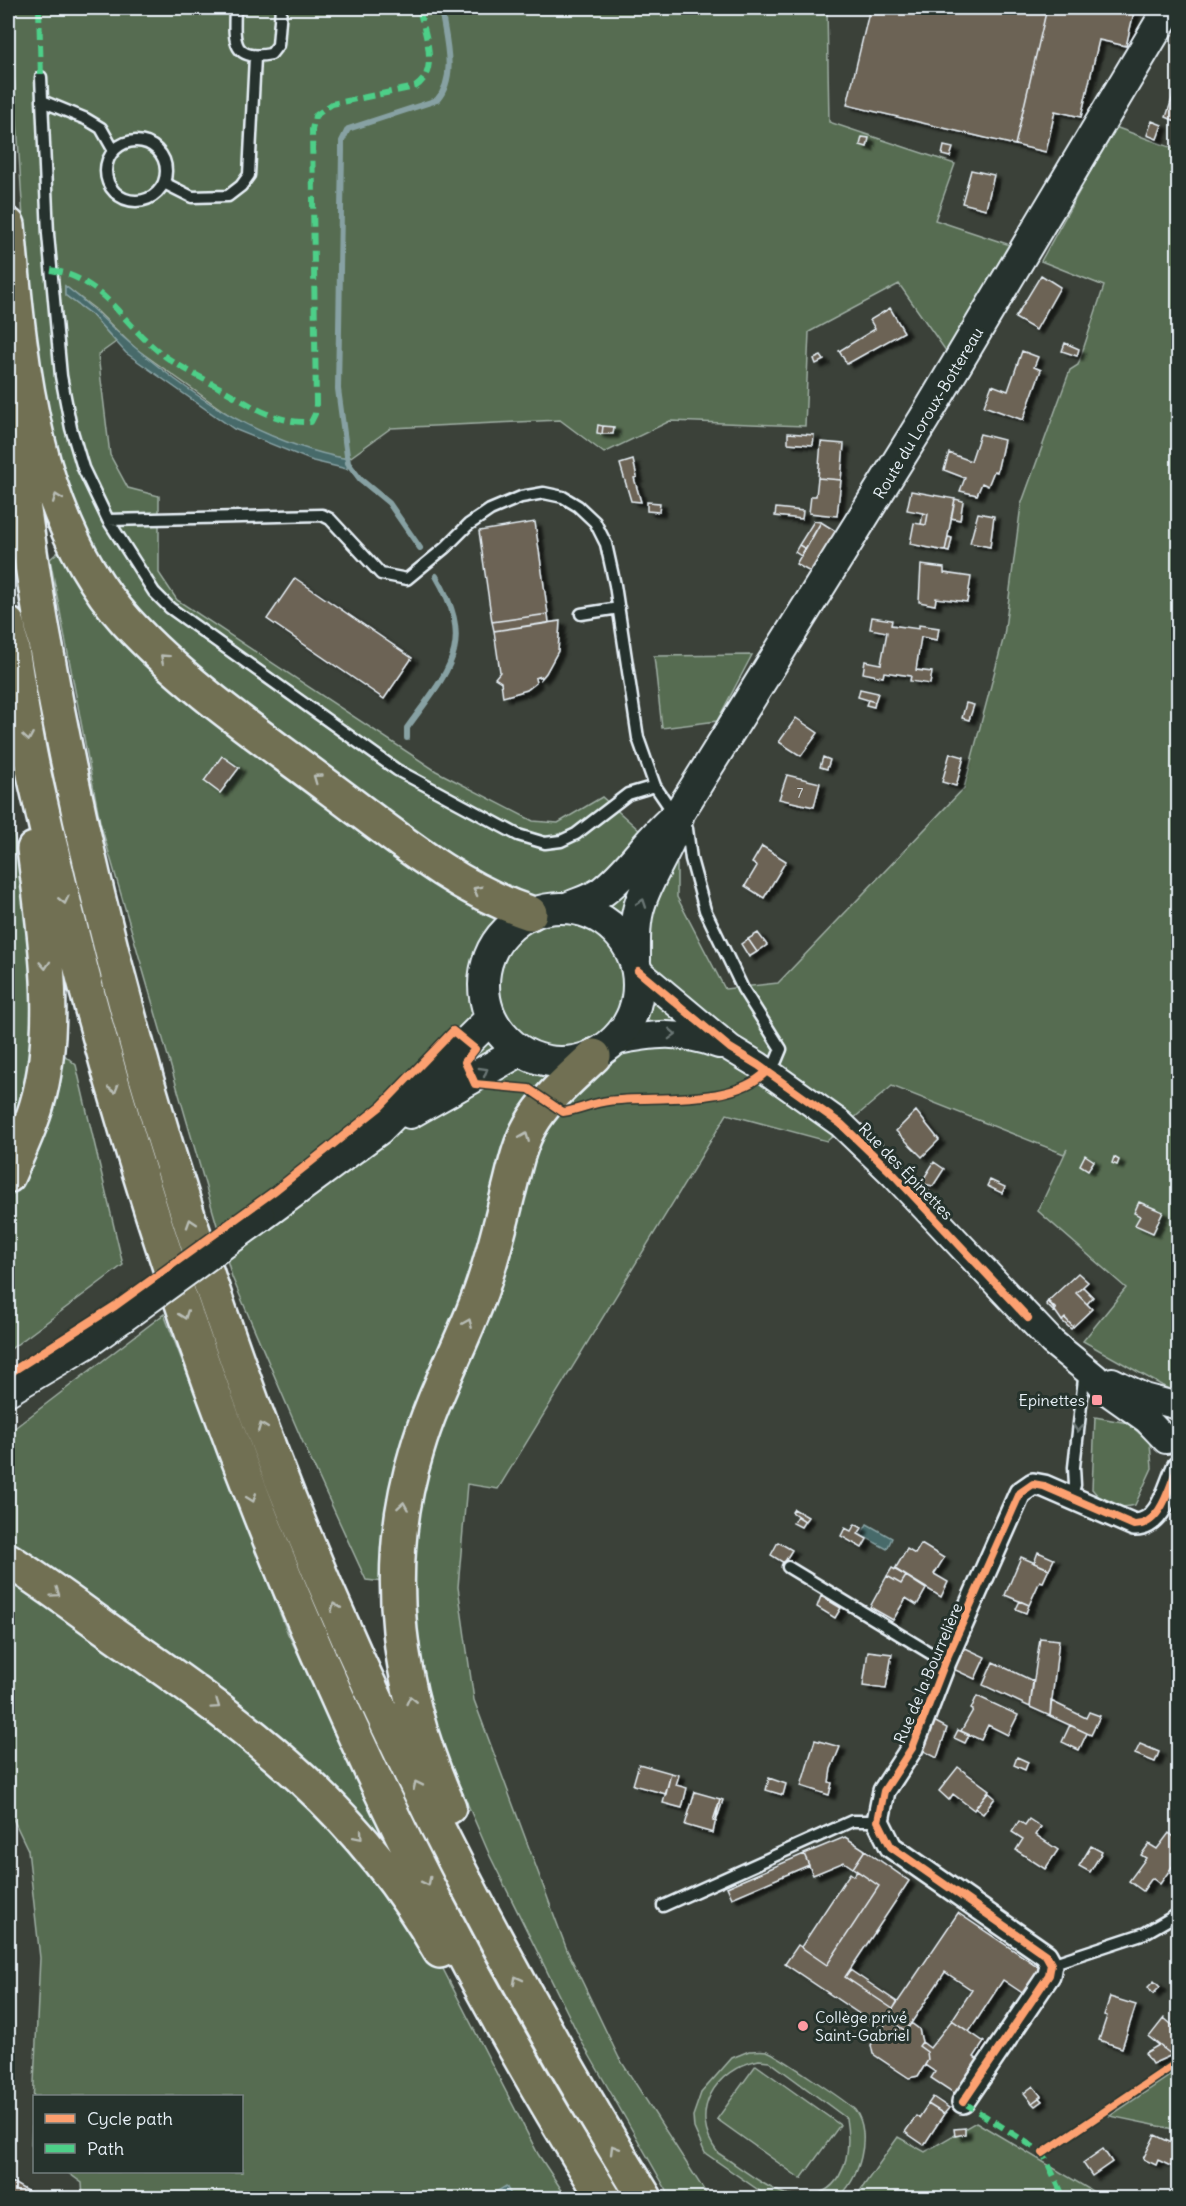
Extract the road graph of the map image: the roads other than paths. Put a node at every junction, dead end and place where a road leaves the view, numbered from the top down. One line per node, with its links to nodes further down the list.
1 (235, 8): 4 (lane)
2 (281, 8): 4 (lane)
3 (1168, 8): 17 (main road, Route du Loroux-Bottereau)
4 (255, 57): 8 (lane)
5 (40, 77): 6 (lane)
6 (42, 101): 7 (lane); 11 (lane)
7 (114, 150): 8 (lane); 8 (lane)
8 (164, 183)
9 (8, 225): 19 (highway, one-way to 9)
10 (8, 386): 41 (highway, one-way to 10)
11 (108, 520): 12 (lane); 16 (lane)
12 (619, 608): 13 (lane); 16 (lane)
13 (581, 614)
14 (8, 624): 15 (highway, one-way to 15)
15 (36, 782): 27 (highway, one-way to 27); 44 (highway, one-way to 44)
16 (655, 786): 17 (lane)
17 (679, 813): 18 (main road, Route du Loroux-Bottereau); 20 (main road, Route du Loroux-Bottereau, one-way to 17); 25 (lane)
18 (567, 908): 19 (main road); 20 (main road)
19 (530, 914): 21 (main road)
20 (636, 965): 22 (street, Rue des Épinettes); 23 (main road)
21 (491, 1018): 24 (main road); 26 (main road)
22 (730, 1048): 23 (street, Rue des Épinettes, one-way to 22); 25 (street, Rue des Épinettes)
23 (604, 1049): 24 (main road); 41 (highway, one-way to 23)
24 (520, 1051): 26 (main road, one-way to 24)
25 (767, 1071): 29 (street, Rue des Épinettes)
26 (378, 1130): 28 (main road, bridge)
27 (8, 1176)
28 (85, 1344): 30 (main road); 32 (main road)
29 (1090, 1373): 31 (street, Rue des Épinettes); 33 (street, Rue des Épinettes); 35 (lane, one-way to 35)
30 (8, 1390)
31 (1179, 1408): 33 (street)
32 (8, 1413)
33 (1172, 1448)
34 (1179, 1467): 35 (street, Rue de la Bourrelière)
35 (1071, 1497): 38 (street, Rue de la Bourrelière)
36 (8, 1560): 44 (highway, one-way to 44)
37 (788, 1567): 38 (lane)
38 (945, 1662): 39 (street, Rue de la Bourrelière)
39 (878, 1821): 40 (lane); 43 (street)
40 (663, 1906)
41 (480, 1912): 47 (highway, one-way to 41)
42 (1179, 1914): 43 (lane)
43 (1051, 1965): 45 (street)
44 (529, 2075): 46 (highway)
45 (963, 2102)
46 (604, 2199)
47 (645, 2199)

